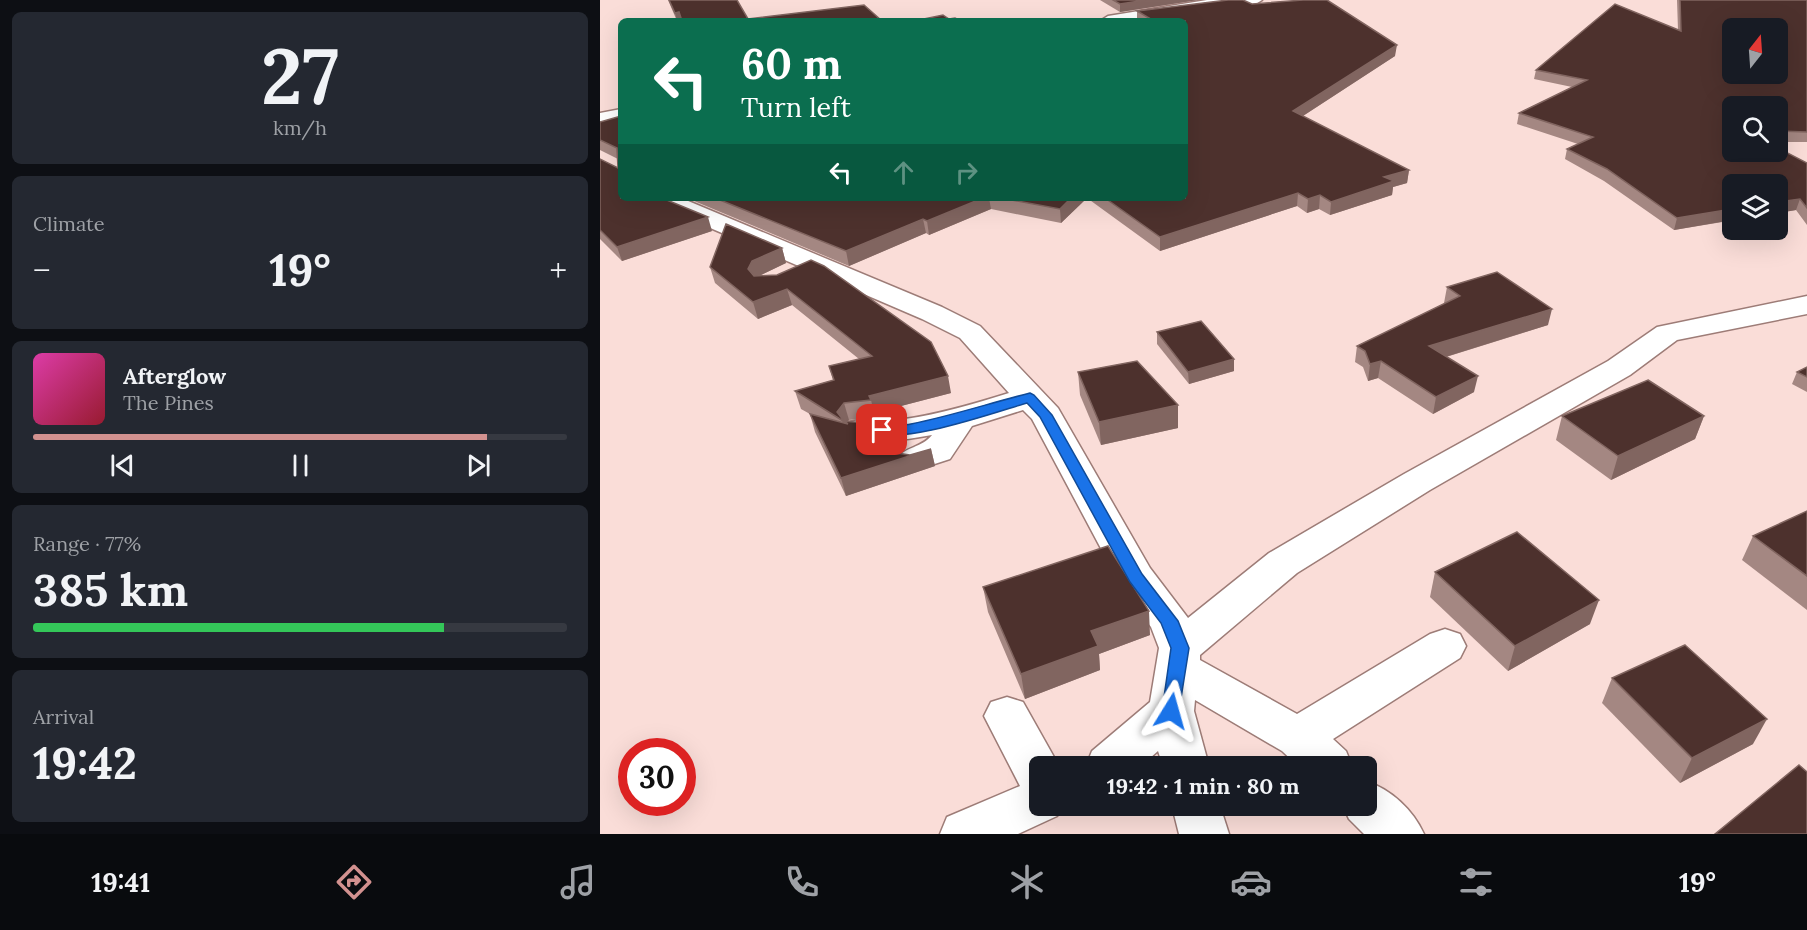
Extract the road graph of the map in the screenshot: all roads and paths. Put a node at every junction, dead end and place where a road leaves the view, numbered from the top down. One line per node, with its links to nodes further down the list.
1 (1254, 0): 2 (street)
2 (1125, 18)
3 (618, 116): 4 (street)
4 (600, 119)
5 (666, 201): 7 (street)
6 (1807, 304): 12 (street)
7 (1030, 398): 8 (street); 12 (street)
8 (960, 419): 9 (street); 10 (street)
9 (861, 429)
10 (914, 460)
11 (1445, 646): 14 (street)
12 (1176, 676): 14 (street); 15 (street); 16 (street)
13 (1007, 716): 17 (street)
14 (1313, 752)
15 (1116, 756)
16 (1185, 756)
17 (1029, 757)
18 (1029, 805): 21 (street)
19 (1377, 813): 23 (street)
20 (1199, 816): 22 (street)
21 (965, 834)
22 (1204, 834)
23 (1399, 834)

